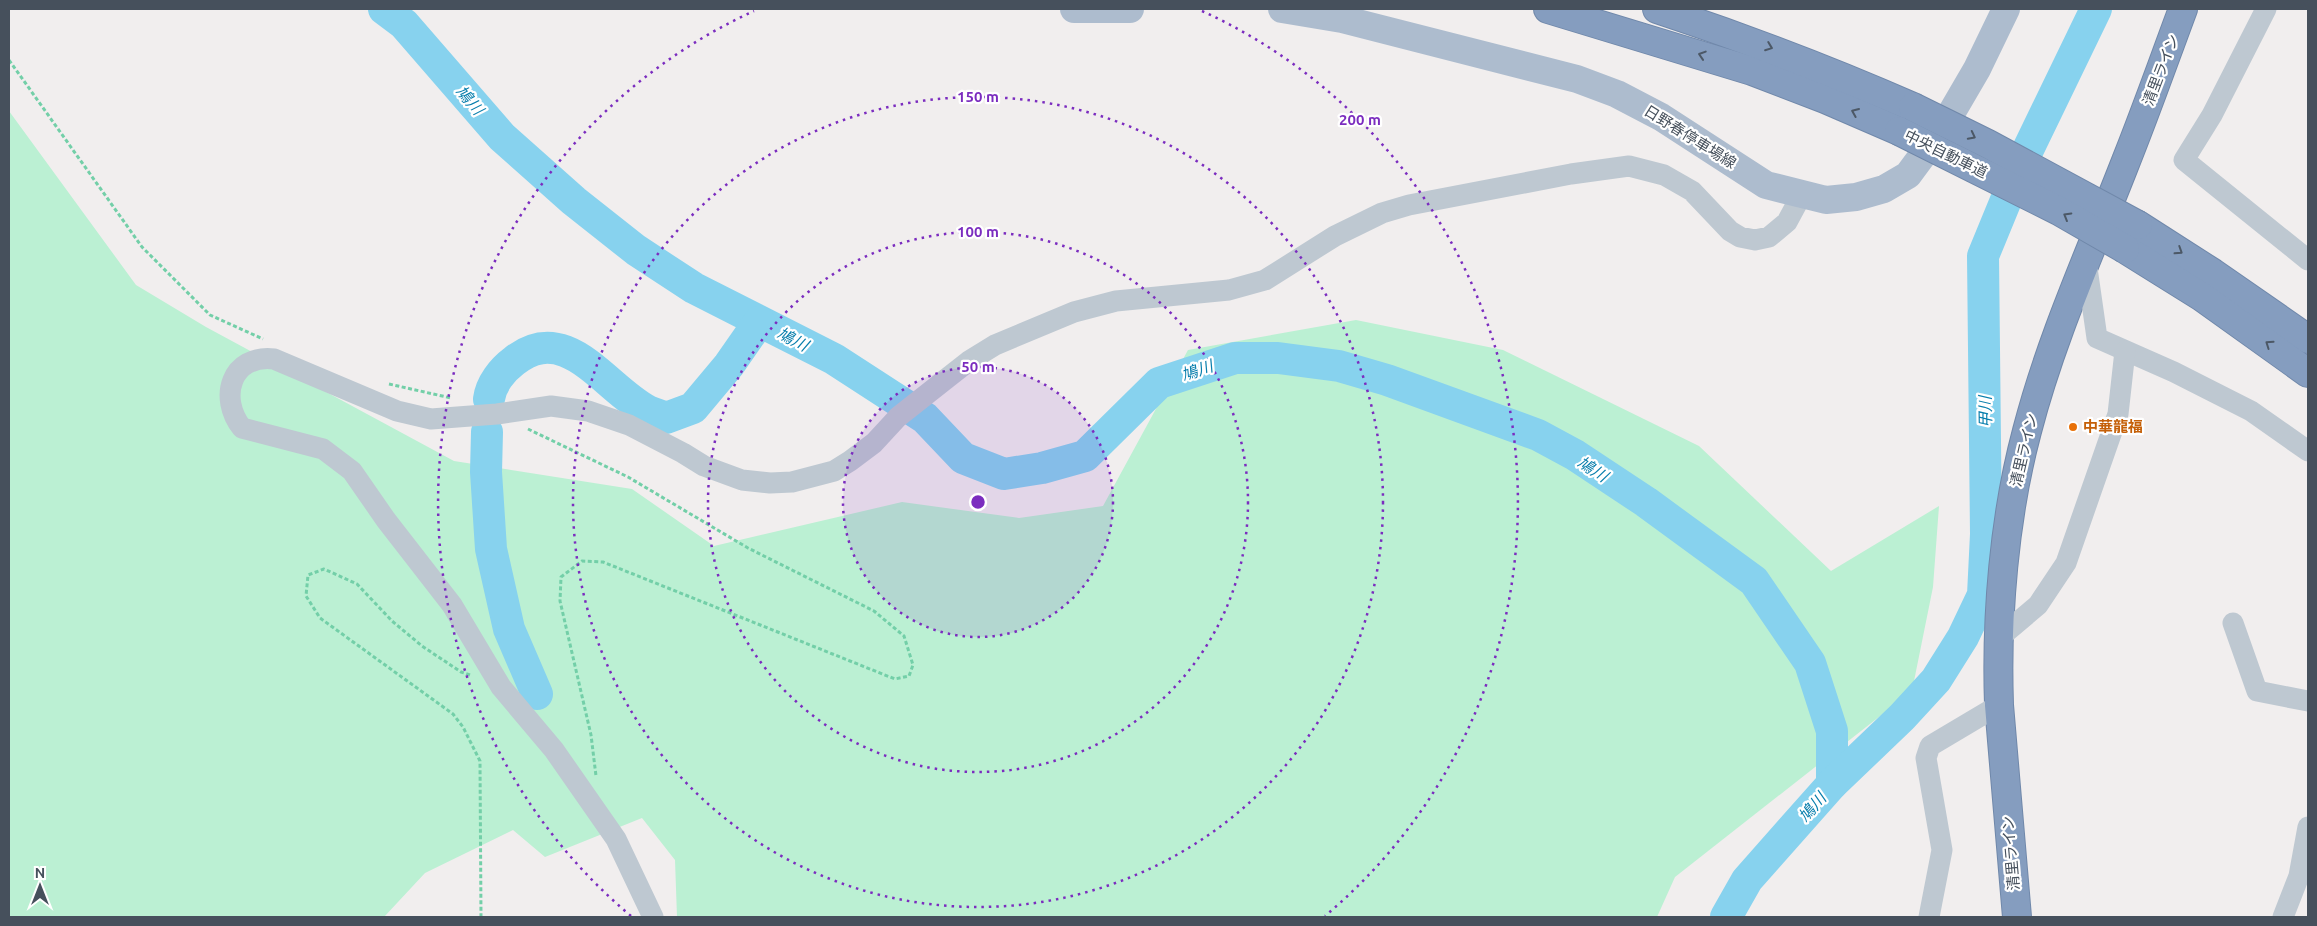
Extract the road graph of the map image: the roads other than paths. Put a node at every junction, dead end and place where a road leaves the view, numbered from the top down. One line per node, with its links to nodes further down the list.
1 (1074, 9): 2 (main road)
2 (1130, 9)
3 (1282, 9): 9 (main road, 日野春停車場線)
4 (1548, 9): 14 (highway, 中央自動車道, one-way to 4, bridge)
5 (1657, 9): 12 (highway, 中央自動車道, one-way to 12, bridge)
6 (2006, 9): 9 (main road, 日野春停車場線)
7 (2184, 9): 11 (highway, 清里ライン)
8 (2266, 9): 10 (street)
9 (1801, 196): 21 (street)
10 (2308, 260)
11 (2086, 261): 13 (street); 17 (highway, 清里ライン)
12 (2308, 339)
13 (2125, 351): 15 (street); 17 (street)
14 (2308, 372)
15 (2308, 451)
16 (2233, 622): 18 (street)
17 (1999, 638): 19 (highway, 清里ライン)
18 (2308, 701)
19 (1999, 705): 22 (street); 23 (highway, 清里ライン)
20 (2308, 827): 24 (street)
21 (653, 917)
22 (1929, 917)
23 (2017, 917)
24 (2283, 917)

